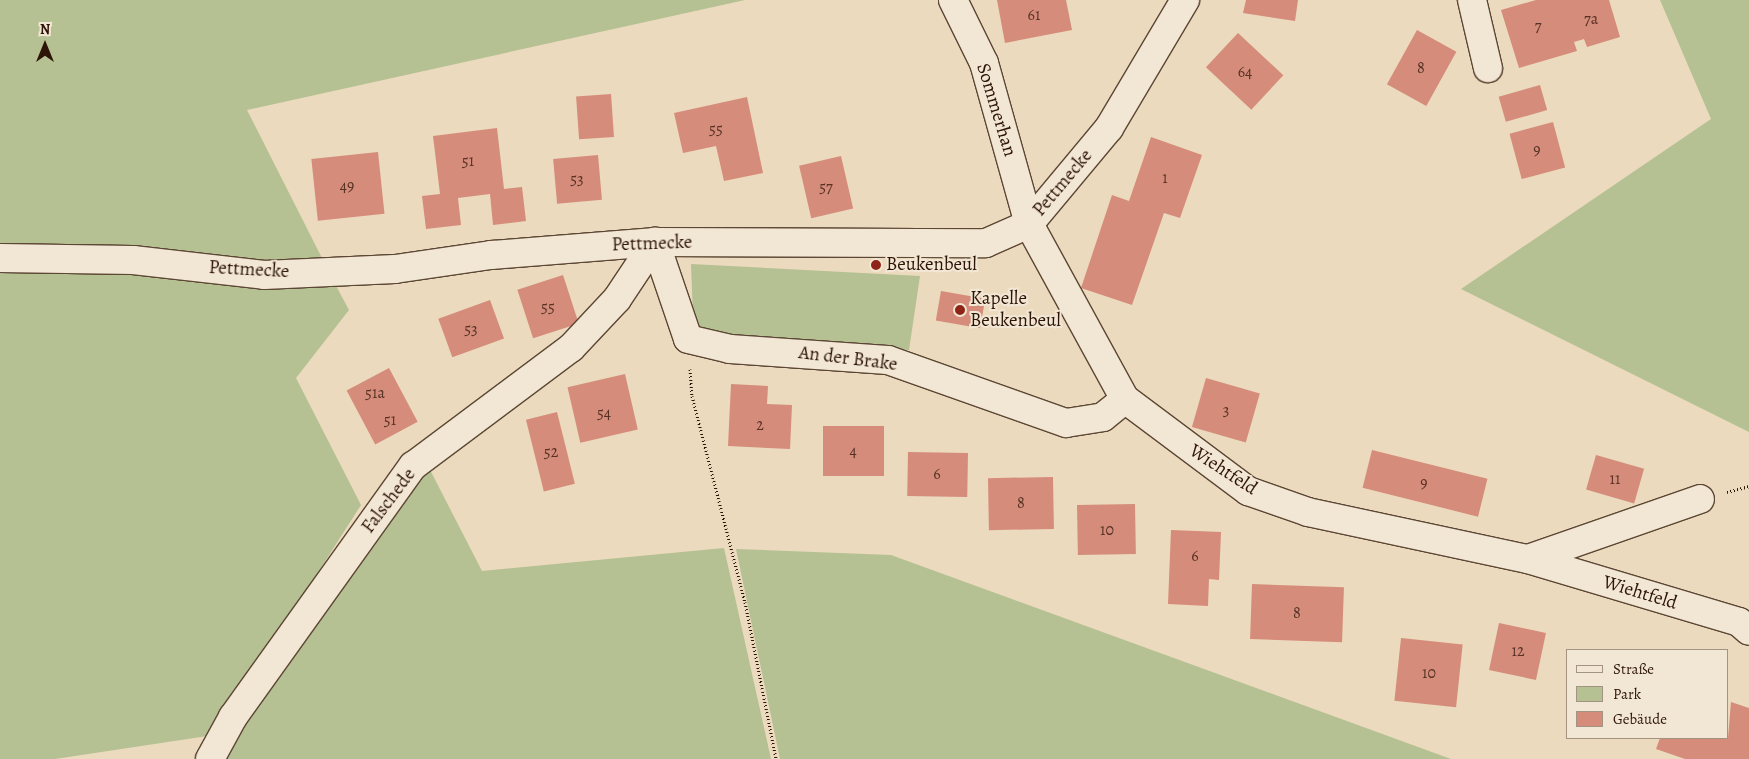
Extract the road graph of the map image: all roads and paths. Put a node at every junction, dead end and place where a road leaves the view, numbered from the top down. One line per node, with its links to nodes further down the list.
1 (953, 0): 5 (street, Sommerhan)
2 (1185, 0): 5 (street, Pettmecke)
3 (1472, 0): 4 (street)
4 (1488, 68)
5 (1030, 224): 6 (street, Pettmecke); 9 (street, Wiehtfeld)
6 (655, 242): 7 (street, Pettmecke); 8 (street); 13 (street, Falschede)
7 (0, 258)
8 (688, 339): 9 (street, An der Brake); 14 (path)
9 (1125, 399): 11 (street, Wiehtfeld)
10 (1700, 499): 11 (street)
11 (1528, 559): 12 (street, Wiehtfeld)
12 (1749, 631)
13 (210, 759)
14 (776, 759)

